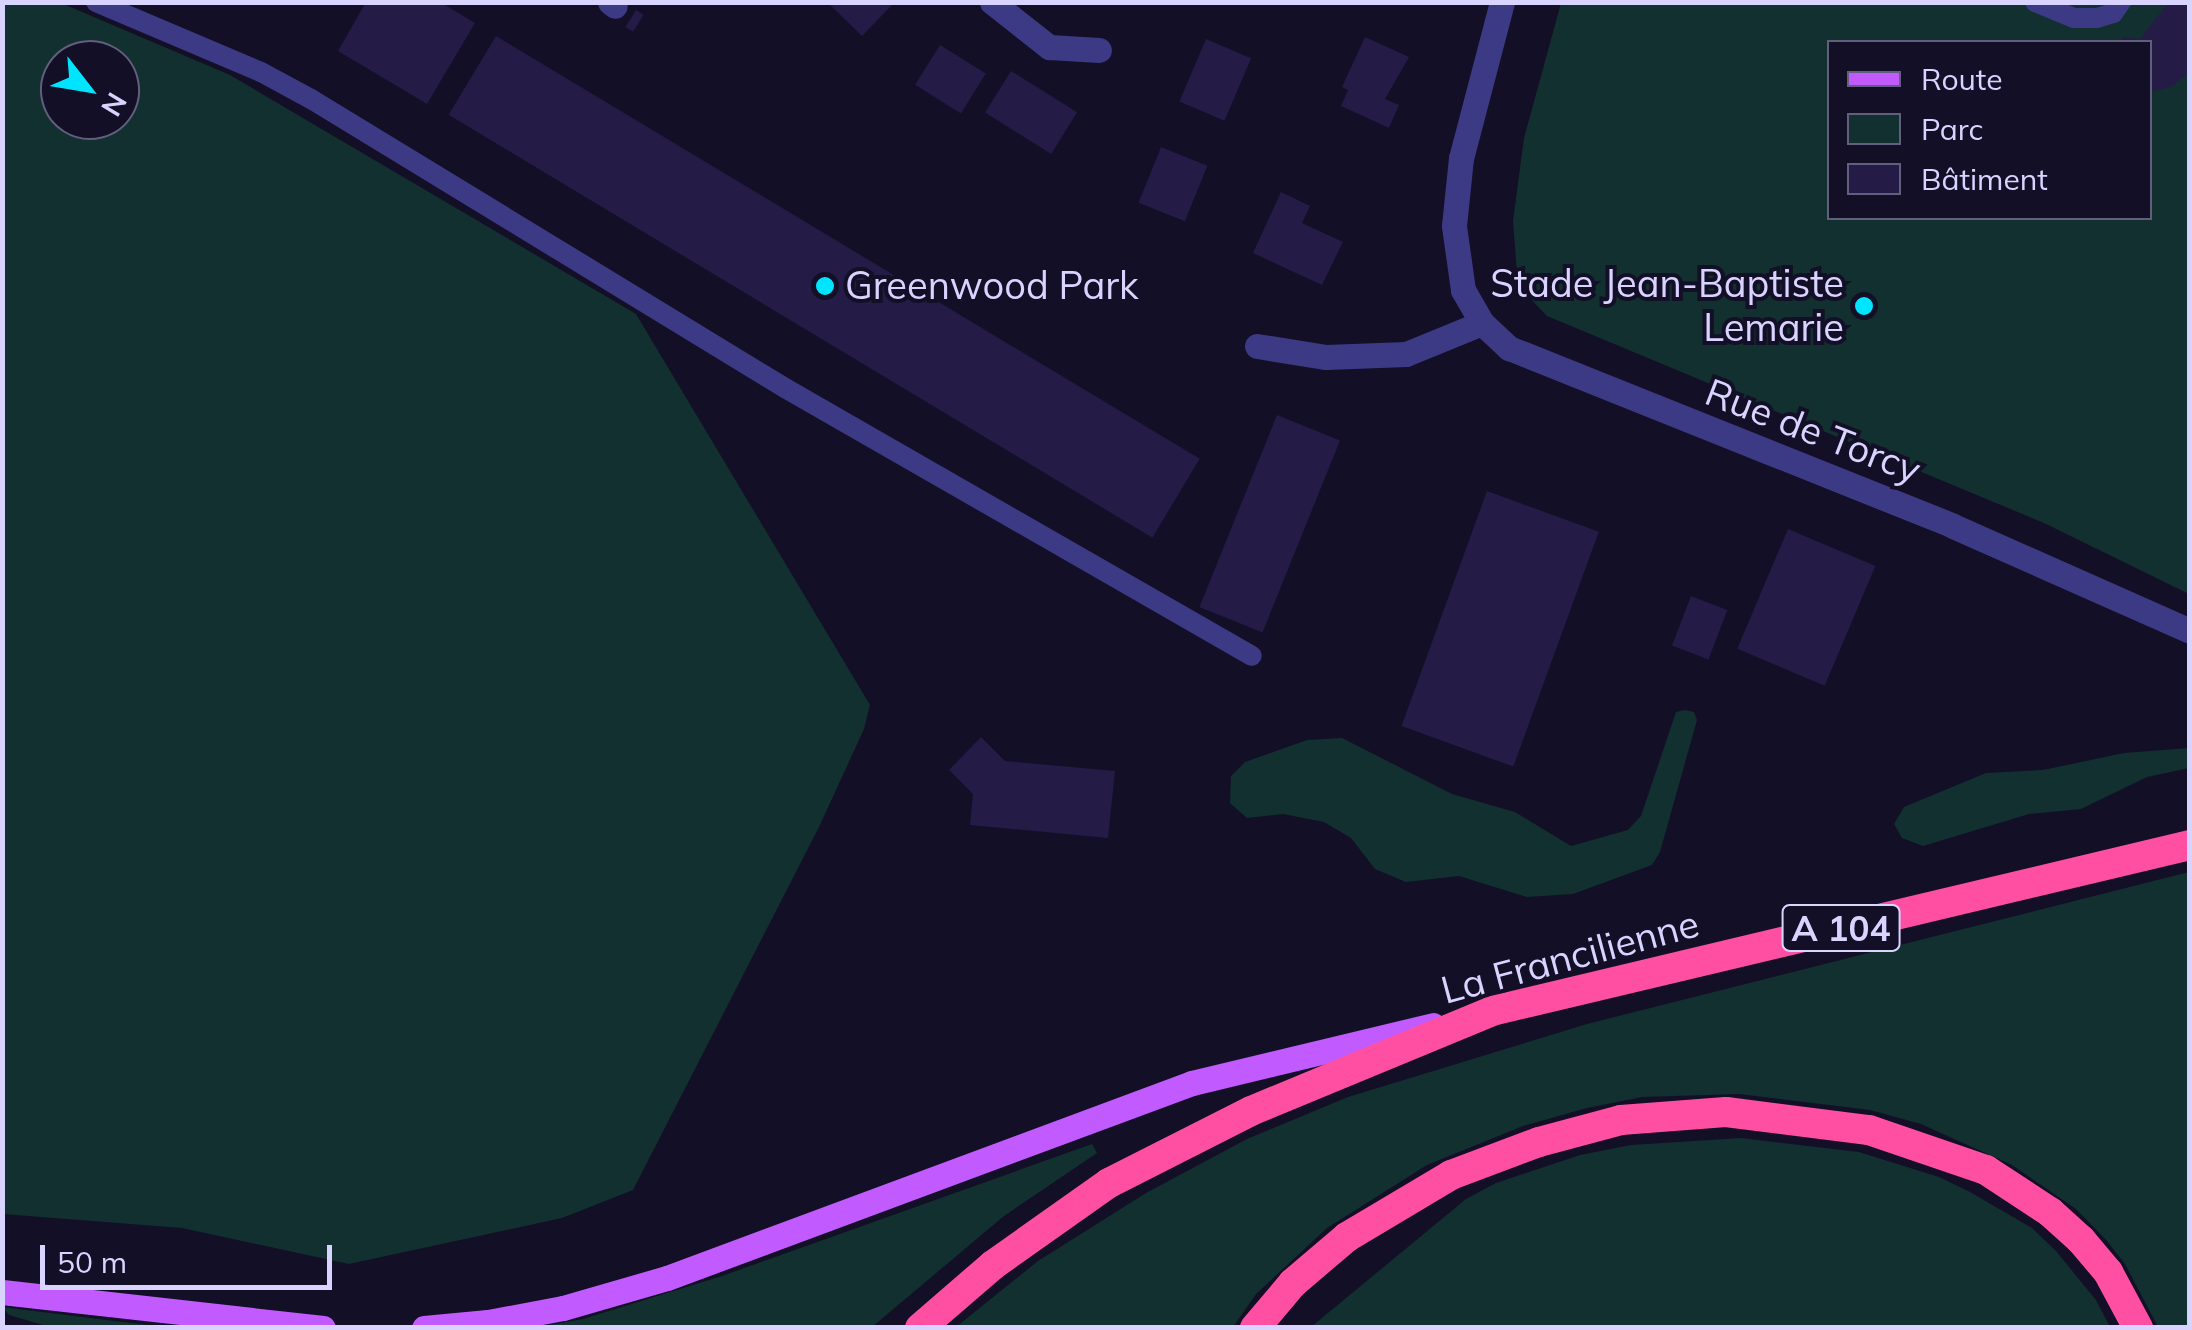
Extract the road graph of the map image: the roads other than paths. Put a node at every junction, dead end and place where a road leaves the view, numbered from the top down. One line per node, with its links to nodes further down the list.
1 (96, 2): 10 (lane)
2 (992, 2): 6 (street)
3 (1502, 2): 7 (street, Rue de Torcy)
4 (2034, 2): 5 (lane)
5 (2121, 2)
6 (1100, 50)
7 (1482, 323): 8 (street); 9 (street, Rue de Torcy)
8 (1257, 346)
9 (2190, 630)
10 (1252, 656)
11 (2190, 844): 12 (highway, La Francilienne / A 104)
12 (1492, 1011): 15 (main road); 16 (highway, La Francilienne / A 104)
13 (2, 1292): 14 (main road)
14 (323, 1328)
15 (424, 1328)
16 (920, 1328)
17 (1255, 1328): 18 (highway)
18 (2138, 1328)

